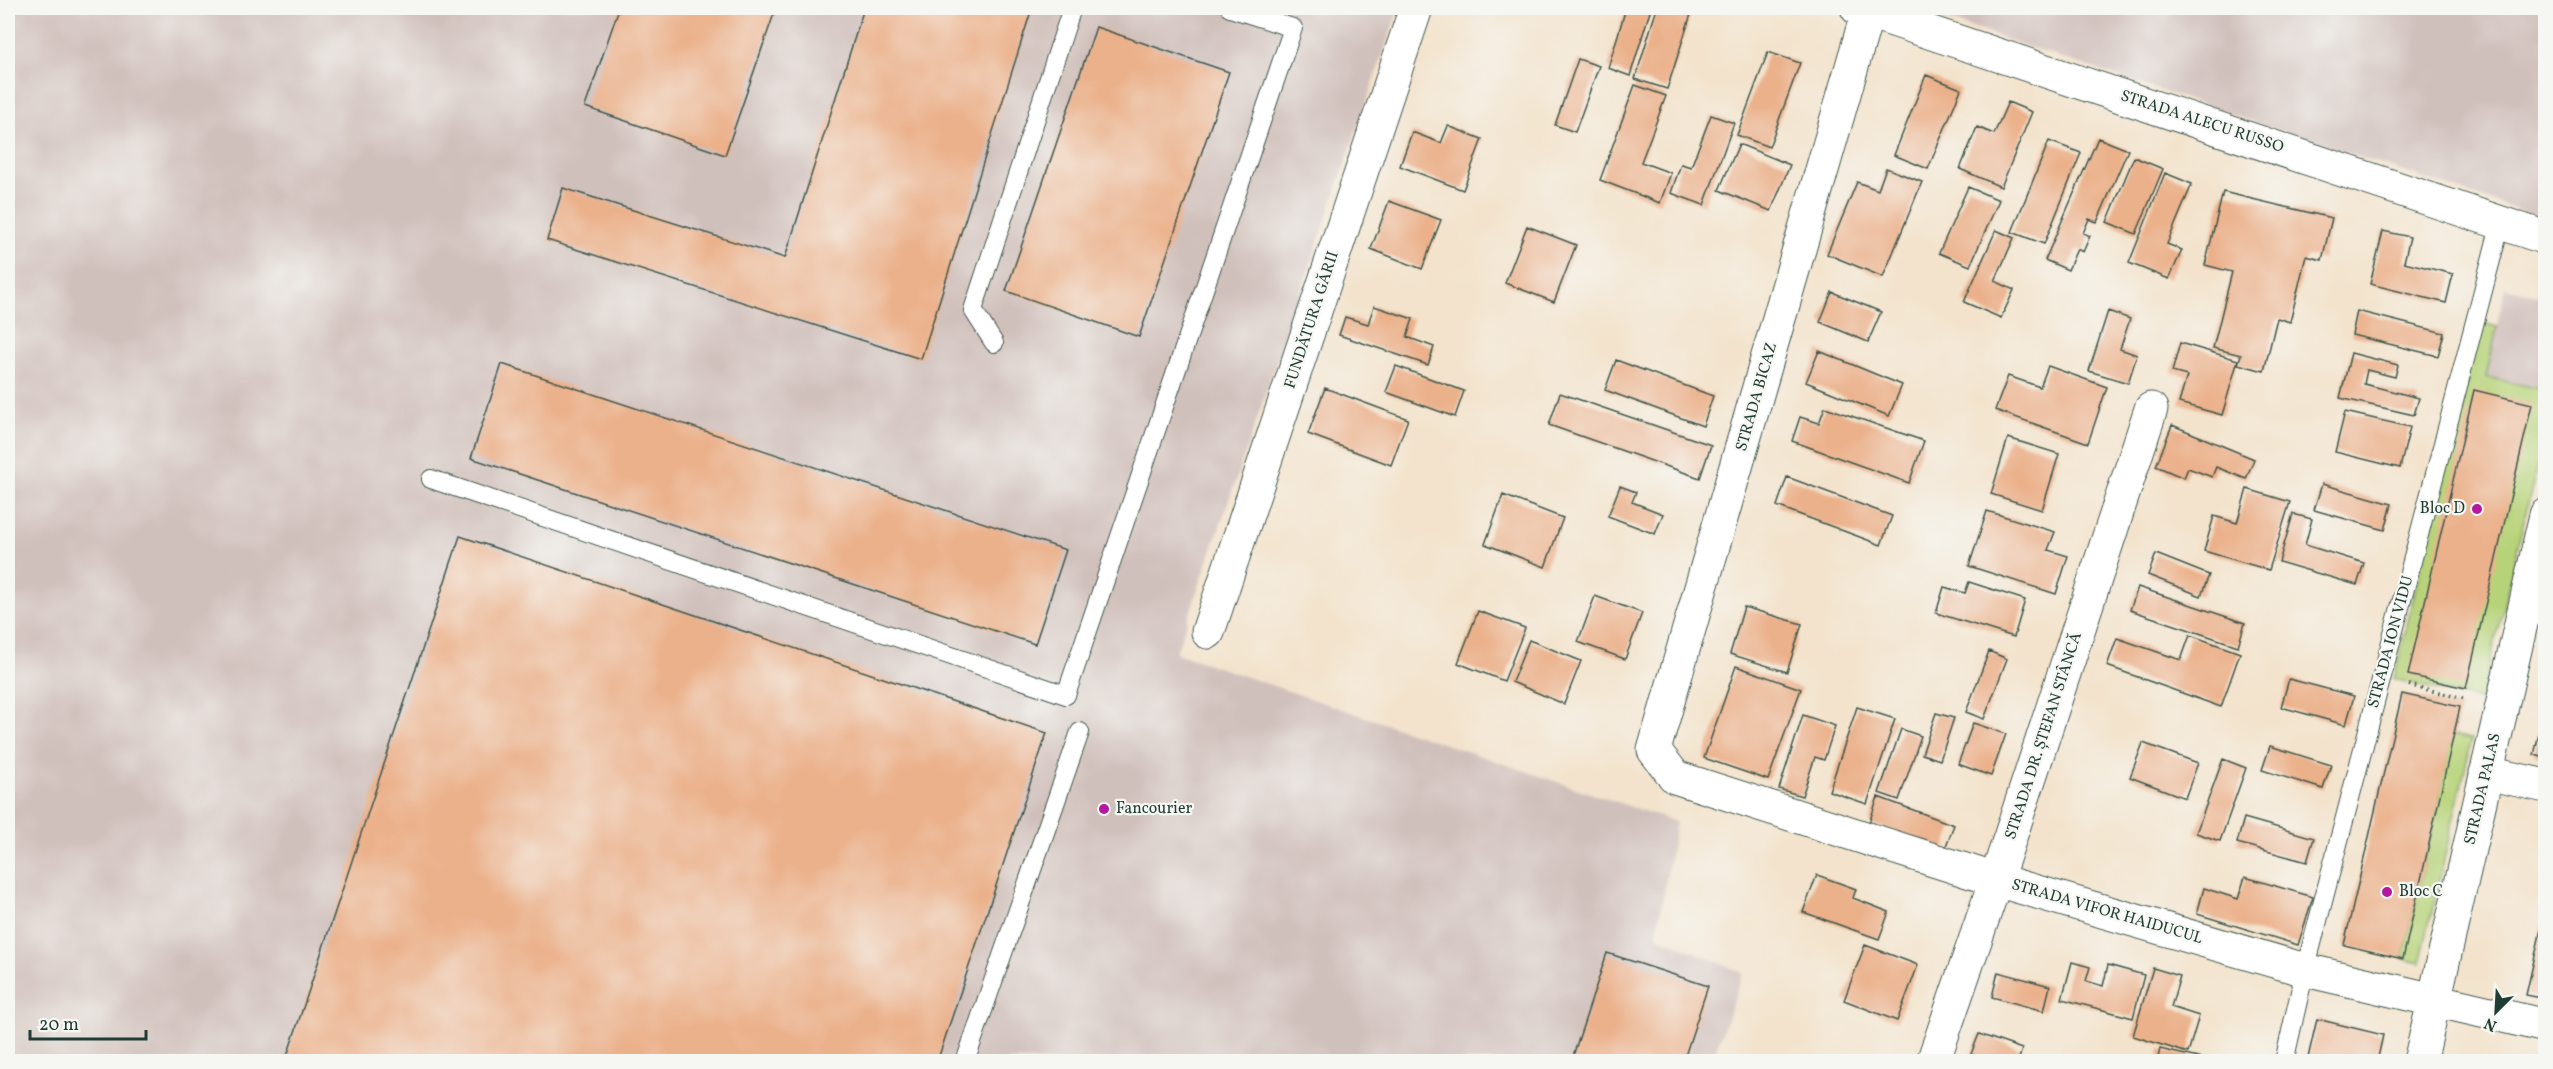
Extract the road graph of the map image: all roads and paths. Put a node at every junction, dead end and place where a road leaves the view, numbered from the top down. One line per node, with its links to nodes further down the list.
1 (1072, 8): 7 (lane)
2 (1230, 8): 9 (lane)
3 (1416, 8): 11 (street, FUNDĂTURA GĂRII)
4 (1863, 9): 5 (street, STRADA ALECU RUSSO); 16 (street, STRADA BICAZ)
5 (2501, 222): 6 (street, STRADA ALECU RUSSO); 12 (lane, STRADA ION VIDU)
6 (2546, 238)
7 (994, 343)
8 (2151, 409): 18 (street, STRADA DR. ȘTEFAN STÂNCĂ)
9 (431, 479)
10 (2546, 516): 13 (street, STRADA PALAS)
11 (1208, 632)
12 (2381, 679): 13 (path); 19 (lane, STRADA ION VIDU)
13 (2502, 707): 15 (street, STRADA PALAS)
14 (1080, 732): 22 (lane)
15 (2486, 773): 17 (street); 20 (street, STRADA PALAS)
16 (1675, 777): 18 (street, STRADA VIFOR HAIDUCUL)
17 (2546, 786)
18 (1996, 880): 19 (street, STRADA VIFOR HAIDUCUL); 23 (street, STRADA DR. ȘTEFAN STÂNCĂ)
19 (2305, 970): 20 (street, STRADA VIFOR HAIDUCUL); 24 (lane, STRADA ION VIDU)
20 (2434, 1000): 21 (street, STRADA VIFOR HAIDUCUL); 25 (street, STRADA PALAS)
21 (2546, 1026)
22 (965, 1062)
23 (1933, 1062)
24 (2284, 1062)
25 (2420, 1062)

